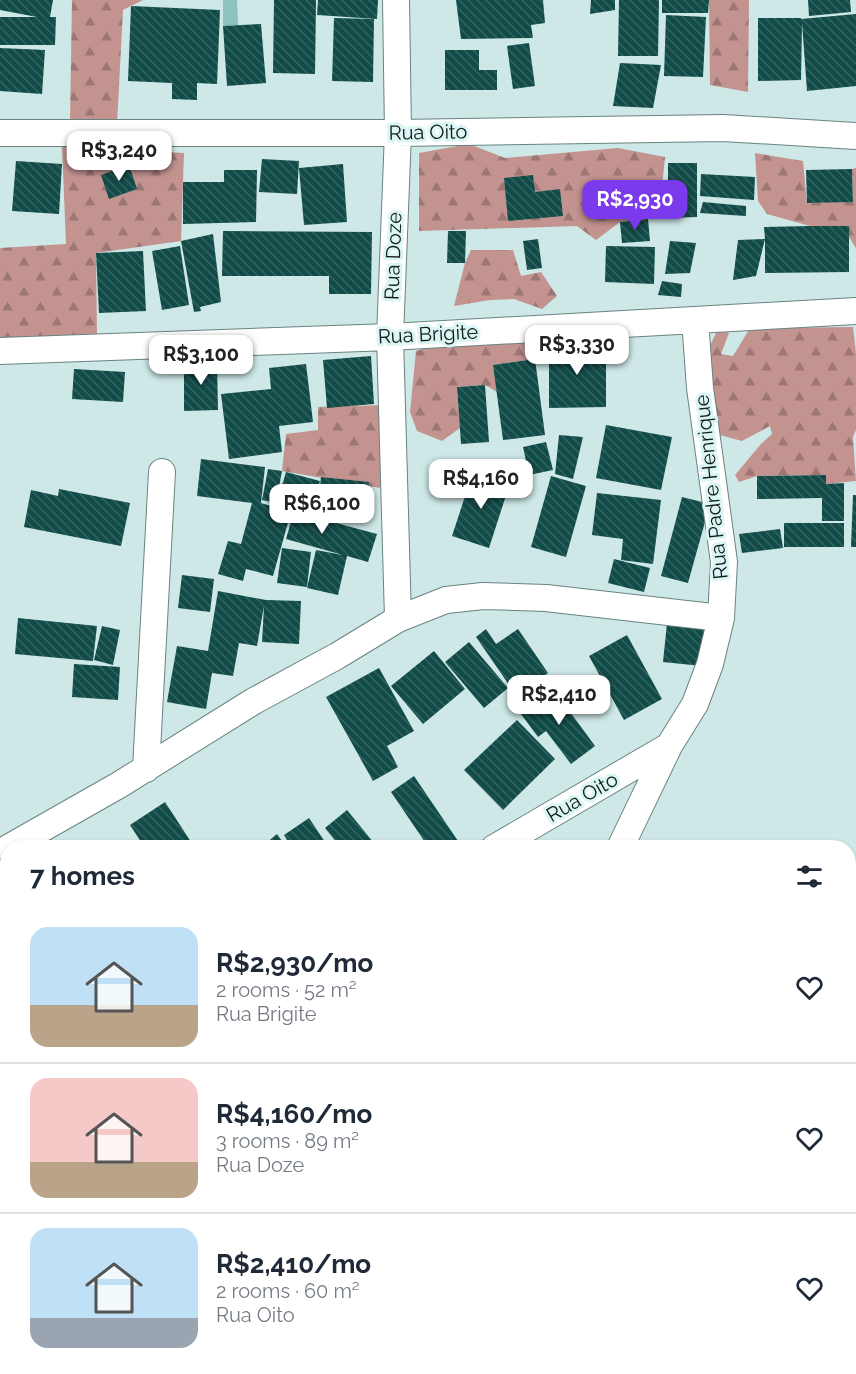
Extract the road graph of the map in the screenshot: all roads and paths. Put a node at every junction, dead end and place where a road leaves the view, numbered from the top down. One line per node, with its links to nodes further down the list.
1 (396, 0): 3 (street, Rua Doze)
2 (0, 133): 3 (street, Rua Oito)
3 (398, 133): 4 (street, Rua Oito); 7 (street, Rua Doze)
4 (856, 136)
5 (856, 311): 6 (street, Rua Brigite)
6 (695, 320): 7 (street, Rua Brigite); 10 (street, Rua Padre Henrique)
7 (390, 337): 8 (street, Rua Brigite); 11 (street, Rua Doze)
8 (0, 351)
9 (162, 472): 13 (street)
10 (721, 618): 11 (street); 12 (street, Rua Padre Henrique)
11 (398, 619): 13 (street)
12 (669, 746): 15 (street, Rua Oito); 16 (street, Rua Padre Henrique)
13 (146, 768): 14 (street)
14 (22, 840)
15 (508, 840)
16 (624, 840)

